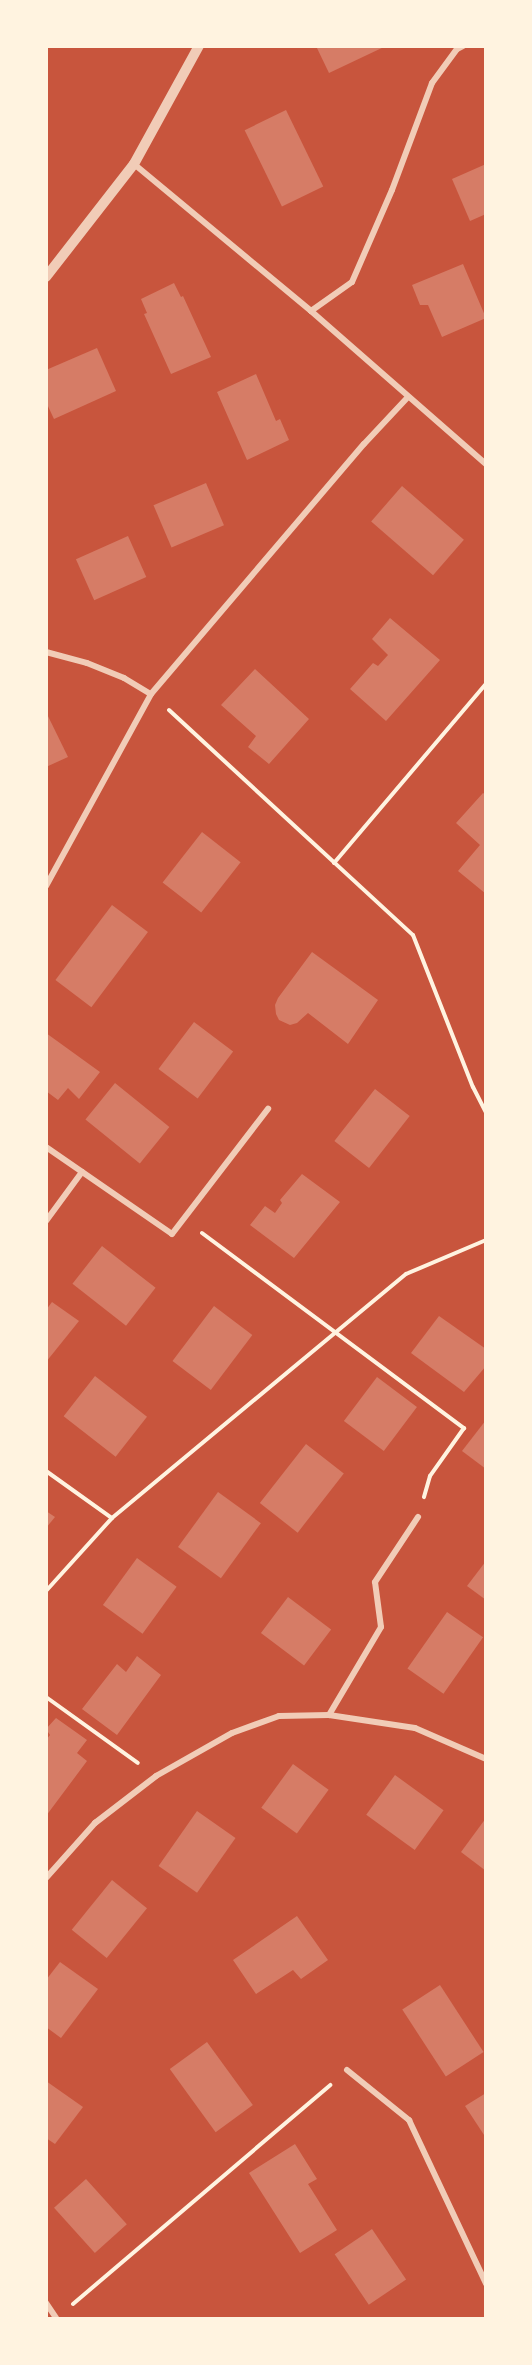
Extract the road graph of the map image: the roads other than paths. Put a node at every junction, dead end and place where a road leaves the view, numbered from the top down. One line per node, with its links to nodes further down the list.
1 (199, 46): 3 (street)
2 (463, 46): 5 (street)
3 (134, 164): 4 (street); 5 (street)
4 (46, 277)
5 (311, 311): 6 (street)
6 (408, 397): 7 (street); 9 (street)
7 (486, 464)
8 (46, 652): 9 (street)
9 (151, 694): 10 (street)
10 (46, 886)
11 (268, 1110): 13 (street)
12 (46, 1147): 13 (street)
13 (82, 1172): 14 (street)
14 (46, 1221)
15 (418, 1517): 16 (street)
16 (329, 1715): 17 (street); 18 (street)
17 (486, 1759)
18 (46, 1878)
19 (347, 2070): 20 (street)
20 (486, 2284)
21 (46, 2303): 22 (street)
22 (56, 2319)

